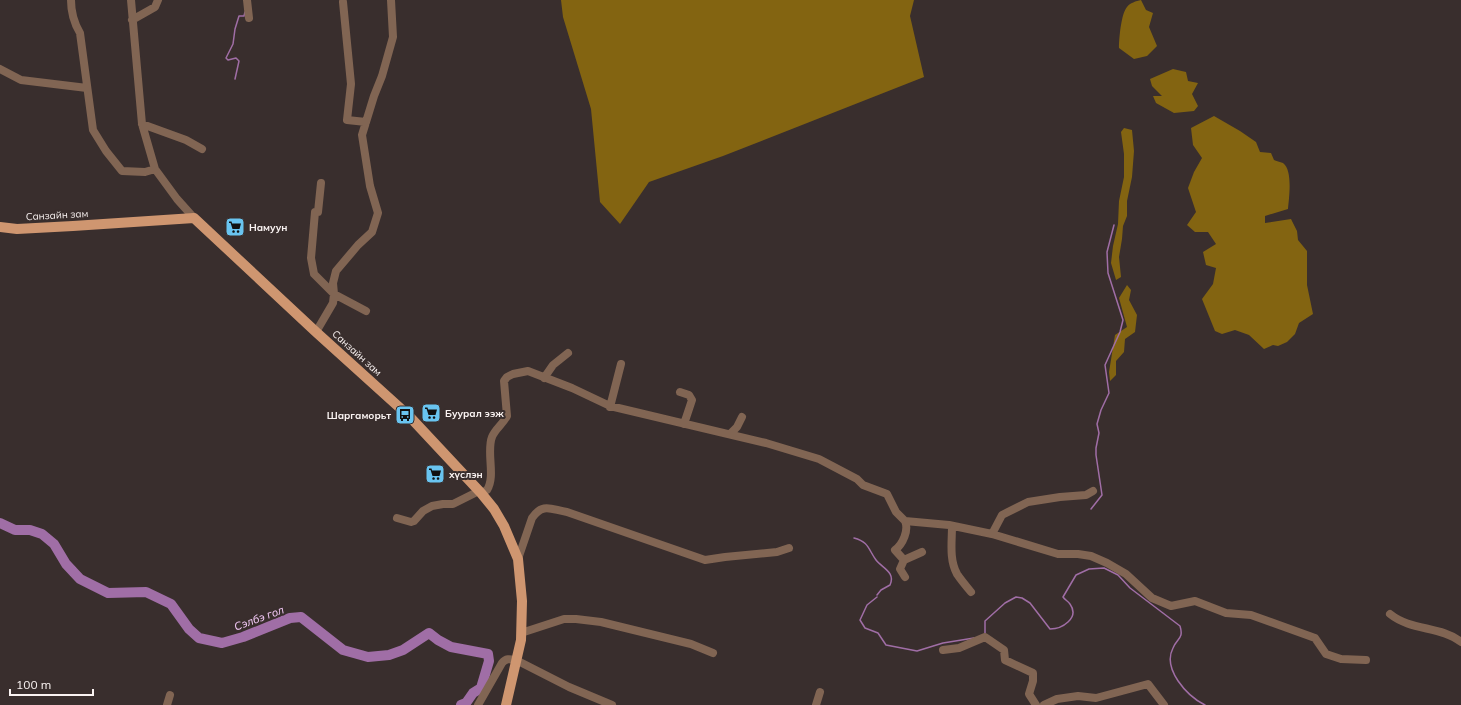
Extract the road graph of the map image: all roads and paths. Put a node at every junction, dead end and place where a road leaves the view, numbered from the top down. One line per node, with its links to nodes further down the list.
1 (71, 0): 10 (street)
2 (131, 0): 8 (street)
3 (158, 0): 8 (street)
4 (248, 0): 7 (street)
5 (391, 0): 11 (street)
6 (343, 2): 11 (street)
7 (249, 18)
8 (132, 20): 12 (street)
9 (0, 69): 10 (street)
10 (87, 88): 14 (street)
11 (366, 122): 18 (street)
12 (142, 124): 13 (street); 14 (street)
13 (202, 149)
14 (155, 169): 16 (street)
15 (321, 183): 18 (street)
16 (194, 218): 17 (main road, Санзайн зам); 20 (main road, Санзайн зам)
17 (0, 227)
18 (334, 294): 19 (street); 20 (street)
19 (366, 311)
20 (316, 332): 30 (main road, Санзайн зам)
21 (568, 353): 23 (street)
22 (621, 364): 25 (street)
23 (544, 378): 25 (street); 30 (street)
24 (680, 392): 27 (street)
25 (610, 407): 27 (street)
26 (742, 417): 28 (street)
27 (684, 424): 28 (street)
28 (730, 434): 32 (street)
29 (1092, 491): 34 (street)
30 (480, 492): 31 (street); 37 (main road, Санзайн зам)
31 (397, 518)
32 (905, 521): 33 (street); 38 (street)
33 (952, 526): 34 (street); 40 (street)
34 (992, 534): 47 (street)
35 (789, 548): 37 (street)
36 (922, 552): 38 (street)
37 (518, 559): 42 (main road, Санзайн зам)
38 (904, 560): 39 (street)
39 (906, 577)
40 (971, 592)
41 (1390, 614): 43 (street)
42 (521, 633): 45 (street); 46 (main road, Санзайн зам)
43 (1461, 642)
44 (943, 650): 55 (street)
45 (713, 653)
46 (516, 660): 50 (main road, Санзайн зам); 52 (street); 53 (street)
47 (1366, 660)
48 (820, 692): 54 (street)
49 (170, 695): 51 (street)
50 (506, 703)
51 (167, 705)
52 (478, 705)
53 (612, 705)
54 (816, 705)
55 (1036, 705)
56 (1044, 705): 57 (street)
57 (1164, 705)

